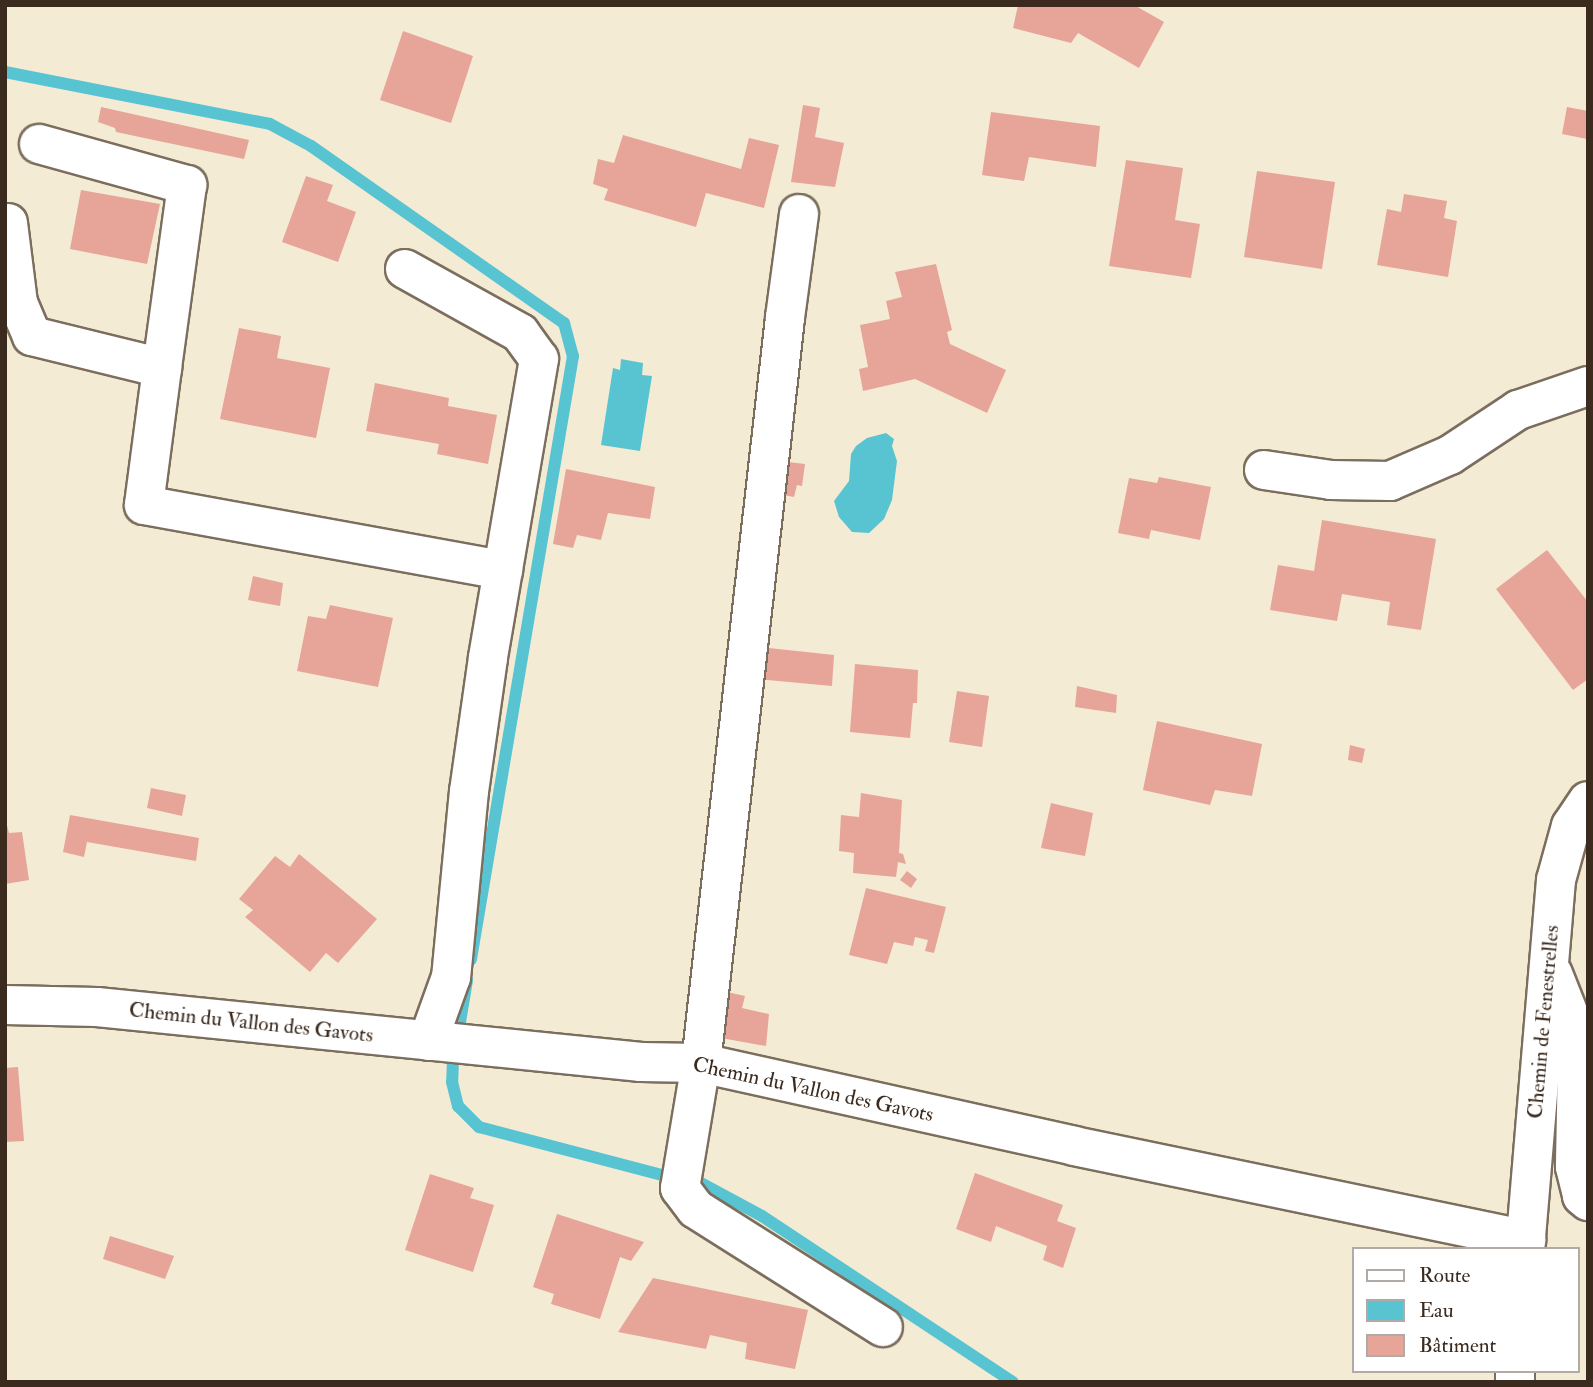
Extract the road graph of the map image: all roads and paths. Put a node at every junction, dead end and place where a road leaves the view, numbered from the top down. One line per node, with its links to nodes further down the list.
1 (39, 144): 5 (street)
2 (799, 214): 13 (street)
3 (8, 223): 5 (street)
4 (405, 269): 8 (street)
5 (162, 368): 8 (street)
6 (1588, 386): 7 (street)
7 (1264, 470)
8 (503, 570): 12 (street)
9 (1588, 801): 10 (street, Chemin de Fenestrelles)
10 (1549, 966): 14 (street); 15 (street, Chemin de Fenestrelles)
11 (5, 1005): 12 (street, Chemin du Vallon des Gavots)
12 (428, 1041): 13 (street, Chemin du Vallon des Gavots)
13 (701, 1063): 15 (street, Chemin du Vallon des Gavots); 16 (street)
14 (1588, 1201)
15 (1526, 1244)
16 (883, 1328)

